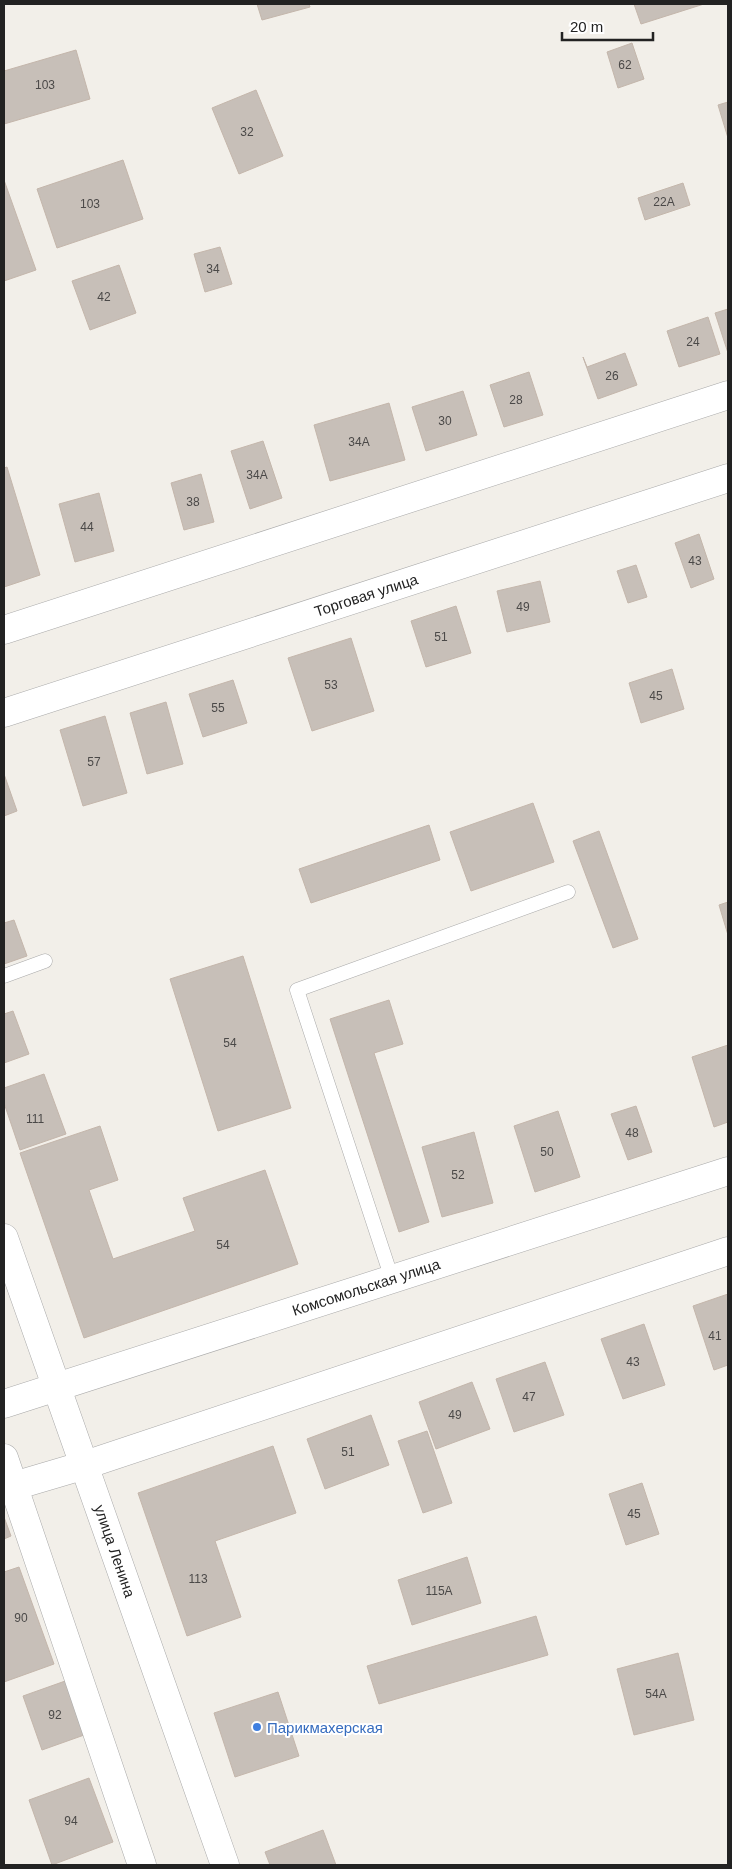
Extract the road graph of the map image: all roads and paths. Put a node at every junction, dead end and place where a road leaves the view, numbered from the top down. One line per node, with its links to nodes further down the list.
1 (728, 395): 3 (street)
2 (728, 478): 4 (street, Торговая улица)
3 (4, 630)
4 (4, 713)
5 (568, 892): 11 (lane)
6 (45, 961): 7 (lane)
7 (4, 976)
8 (728, 1172): 11 (street, Комсомольская улица)
9 (4, 1238): 12 (street, улица Ленина)
10 (728, 1251): 15 (street)
11 (392, 1279): 12 (street, Комсомольская улица)
12 (56, 1386): 13 (street, Комсомольская улица); 15 (street, улица Ленина)
13 (4, 1404)
14 (4, 1458): 16 (street)
15 (85, 1465): 16 (street); 18 (street, улица Ленина)
16 (14, 1486): 17 (street)
17 (142, 1865)
18 (225, 1865)

